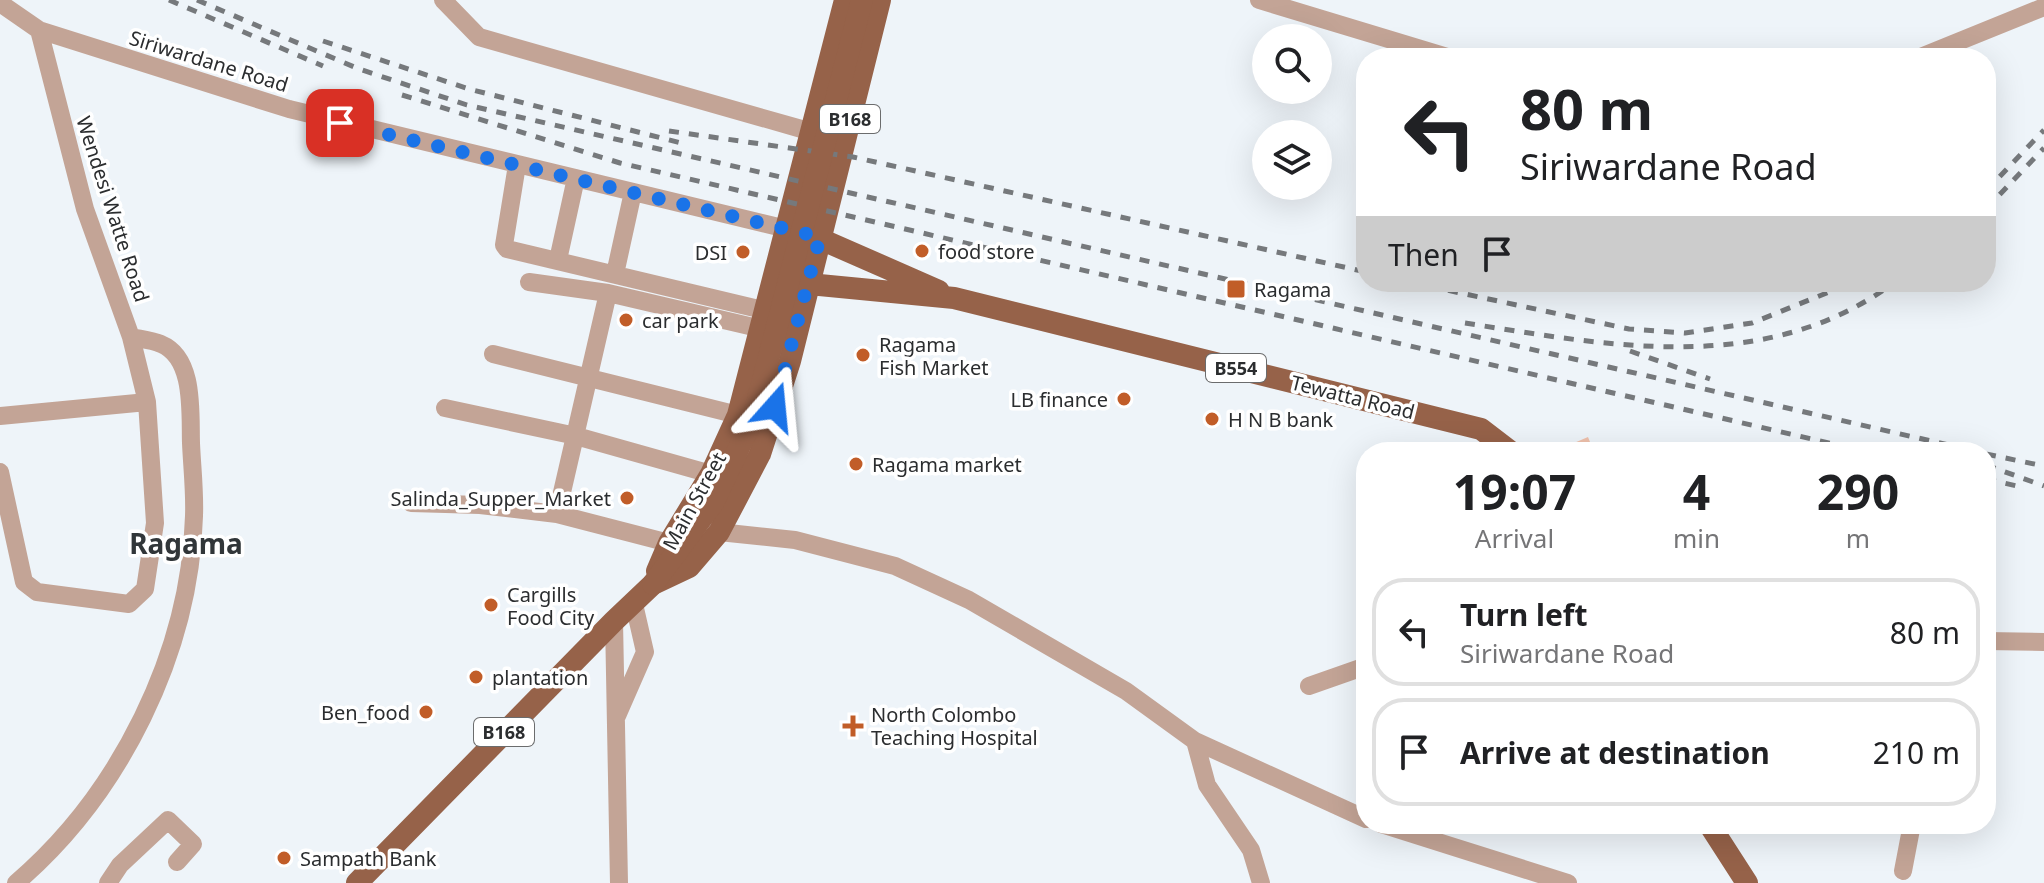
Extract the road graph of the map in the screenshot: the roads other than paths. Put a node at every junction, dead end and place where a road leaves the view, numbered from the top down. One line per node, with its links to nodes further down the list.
1 (443, 0): 11 (street)
2 (845, 0): 11 (main road, Main Street / B168)
3 (862, 0): 40 (main road, B168, bridge)
4 (880, 0): 16 (main road, B168)
5 (1259, 0): 9 (street)
6 (0, 3): 8 (street, Siriwardane Road)
7 (2044, 7): 10 (street)
8 (39, 30): 12 (street, Siriwardane Road); 25 (street, Wendesi Watte Road)
9 (1418, 48)
10 (1943, 48)
11 (812, 132): 15 (main road, Main Street / B168)
12 (517, 165): 13 (street, Siriwardane Road); 17 (street)
13 (576, 178): 14 (street, Siriwardane Road); 17 (street)
14 (633, 192): 15 (street, Siriwardane Road); 18 (street)
15 (787, 229): 16 (main road, Tewatta Road); 19 (main road, Main Street / B168)
16 (820, 237): 21 (main road, B168); 23 (main road, Tewatta Road / B554)
17 (558, 260): 18 (street)
18 (615, 274): 24 (street)
19 (776, 276): 21 (main road, Tewatta Road); 24 (main road, Main Street / B168)
20 (529, 282): 22 (street)
21 (809, 284): 23 (main road, Tewatta Road / B554); 38 (main road, B168)
22 (608, 293): 24 (street); 27 (street)
23 (954, 298): 33 (main road, Tewatta Road / B554)
24 (765, 320): 30 (main road, Main Street / B168)
25 (131, 337): 28 (street, Wendesi Watte Road); 55 (street)
26 (493, 354): 27 (street)
27 (589, 378): 30 (street); 32 (street)
28 (147, 402): 31 (street); 34 (street, Wendesi Watte Road)
29 (445, 408): 32 (street)
30 (738, 415): 35 (main road, Main Street / B168)
31 (0, 416)
32 (576, 436): 35 (street); 37 (street)
33 (1498, 442)
34 (0, 472)
35 (711, 474): 39 (main road, Main Street / B168)
36 (411, 503): 37 (street)
37 (557, 514): 39 (street)
38 (719, 532): 40 (main road, B168); 48 (street)
39 (669, 543): 40 (main road, Main Street / B168)
40 (653, 584): 41 (main road, B168)
41 (634, 604): 42 (main road, B168); 47 (street)
42 (614, 621): 47 (street); 57 (main road, B168)
43 (1996, 641): 44 (street)
44 (2044, 642)
45 (1356, 670): 46 (street)
46 (1309, 686)
47 (615, 723): 58 (street)
48 (1195, 741): 49 (street); 59 (street)
49 (1356, 814)
50 (1413, 834): 60 (street)
51 (1715, 834): 61 (main road)
52 (1910, 834): 54 (street)
53 (177, 862): 56 (street)
54 (1903, 871)
55 (16, 883)
56 (108, 883)
57 (357, 883)
58 (619, 883)
59 (1261, 883)
60 (1568, 883)
61 (1747, 883)

